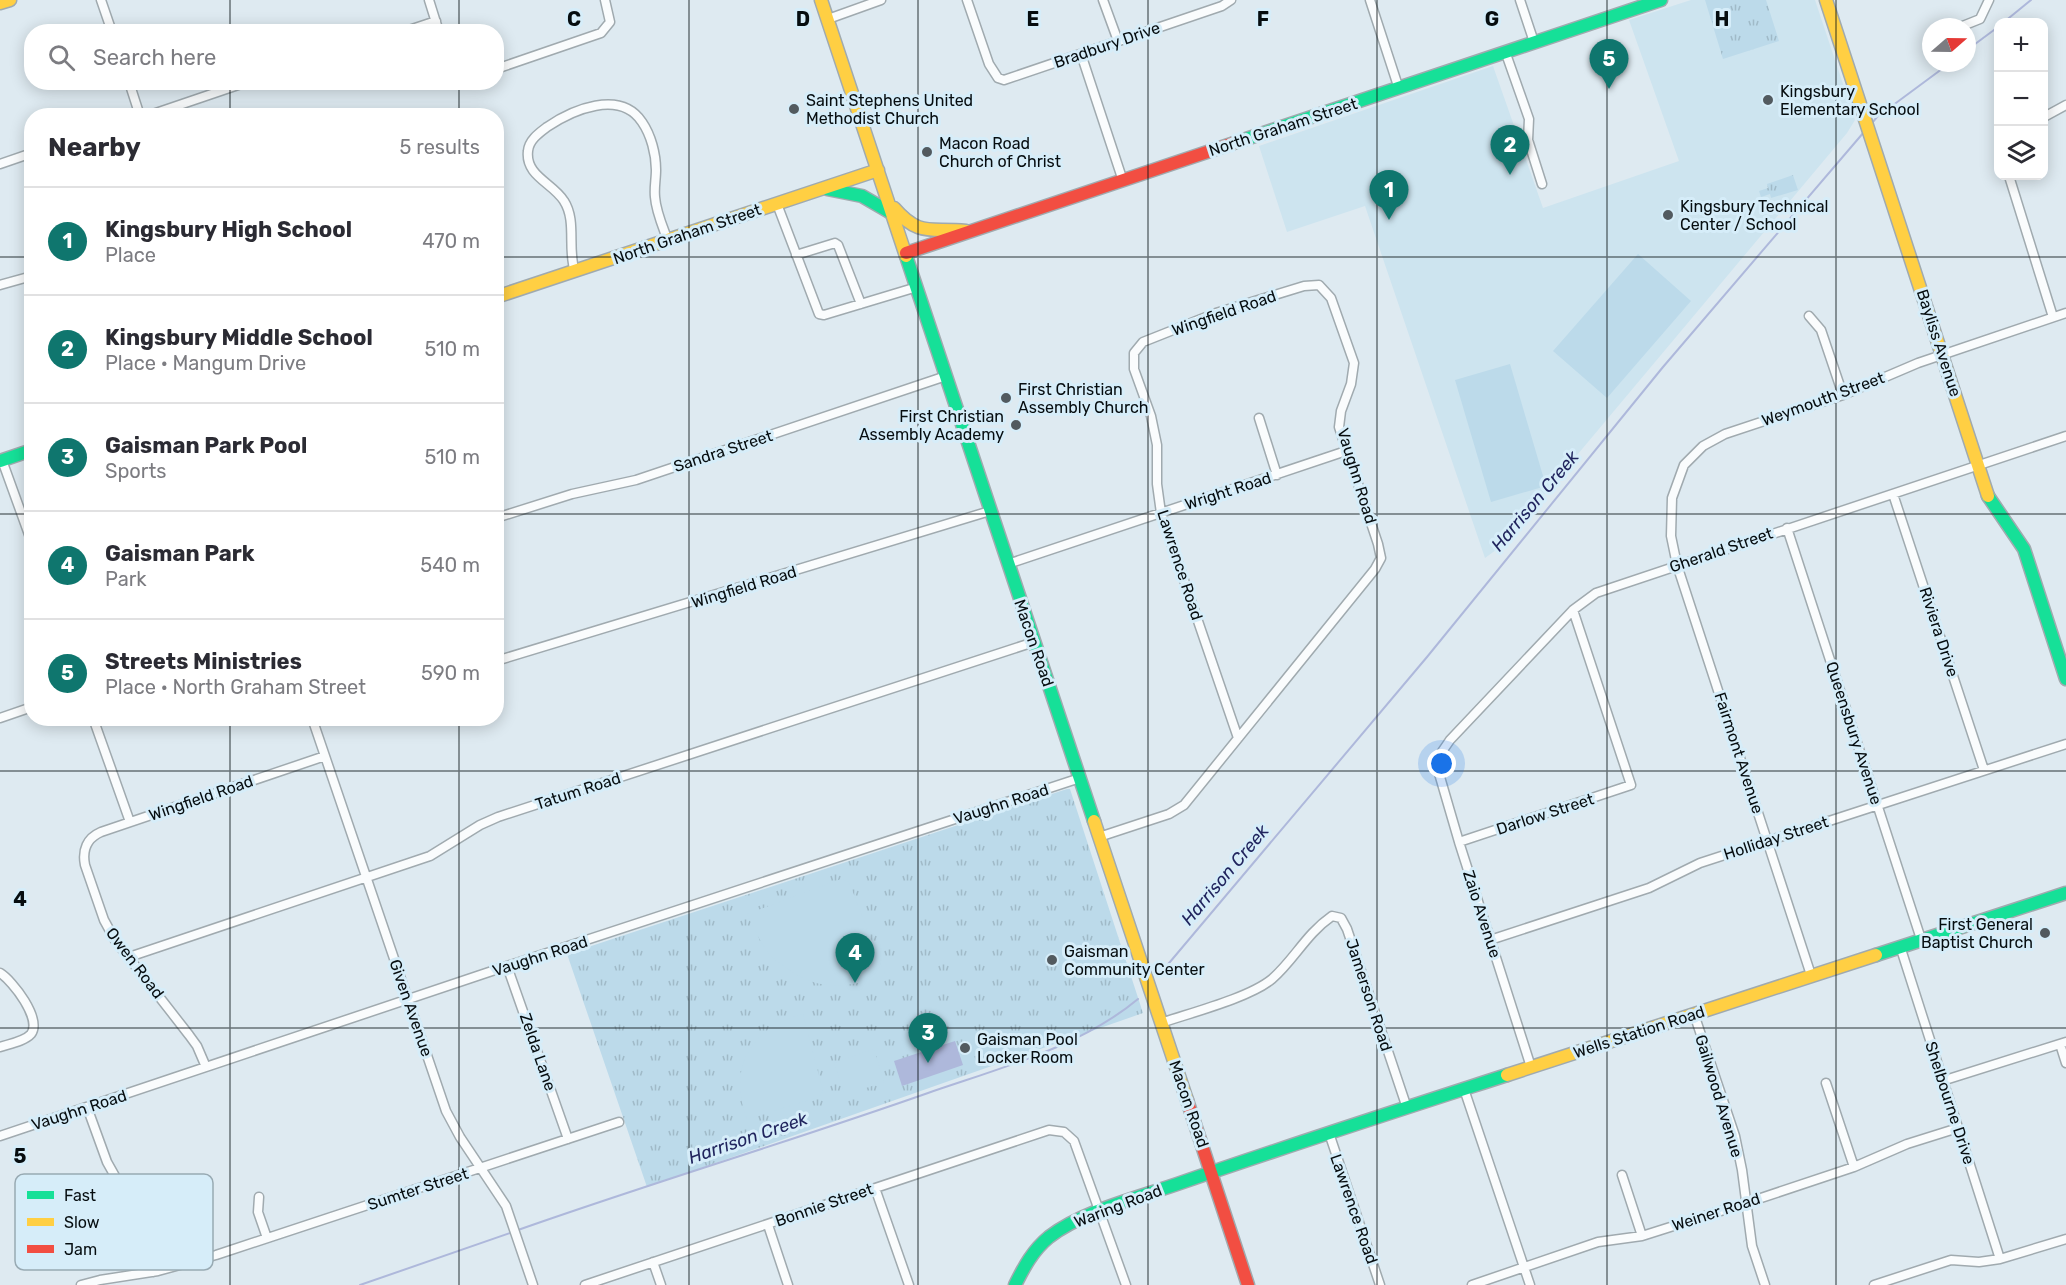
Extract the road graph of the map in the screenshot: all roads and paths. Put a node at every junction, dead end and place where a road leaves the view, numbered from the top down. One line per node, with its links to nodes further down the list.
1 (10, 0): 15 (main road)
2 (101, 0): 19 (street)
3 (429, 0): 17 (street)
4 (605, 0): 26 (street)
5 (821, 0): 16 (main road, Macon Road)
6 (880, 0): 16 (street)
7 (967, 0): 25 (street, Bradbury Drive)
8 (1104, 0): 22 (street)
9 (1231, 0): 22 (street, Bradbury Drive)
10 (1370, 0): 27 (street)
11 (1520, 0): 23 (street)
12 (1661, 0): 23 (main road, North Graham Street)
13 (1826, 0): 59 (main road, Bayliss Avenue)
14 (1989, 0): 18 (street)
15 (0, 3)
16 (828, 19): 36 (main road, Macon Road)
17 (436, 21): 20 (street); 21 (street)
18 (1976, 21)
19 (109, 24)
20 (427, 24)
21 (437, 24)
22 (1118, 41): 25 (street, Bradbury Drive)
23 (1534, 42): 24 (main road, North Graham Street)
24 (1505, 51): 27 (main road, North Graham Street); 39 (street)
25 (1081, 54): 38 (street)
26 (504, 66)
27 (1399, 89): 38 (main road, North Graham Street)
28 (132, 90): 31 (street)
29 (224, 90): 32 (street)
30 (2066, 105): 33 (street)
31 (137, 108)
32 (171, 108)
33 (2048, 114)
34 (24, 156): 35 (street)
35 (0, 164)
36 (878, 170): 40 (main road, North Graham Street); 41 (main road, Macon Road)
37 (2010, 180): 57 (street)
38 (1123, 181): 44 (main road, North Graham Street)
39 (1542, 184)
40 (823, 189): 42 (main road, North Graham Street); 43 (main road)
41 (888, 201): 43 (main road, Macon Road); 44 (main road)
42 (777, 204): 45 (main road, North Graham Street); 47 (street)
43 (893, 214): 46 (main road, Macon Road)
44 (970, 231): 46 (main road, North Graham Street)
45 (668, 241): 48 (main road, North Graham Street); 48 (street)
46 (906, 253): 52 (main road, Macon Road)
47 (796, 255): 54 (street); 54 (street)
48 (575, 272): 53 (main road, North Graham Street)
49 (24, 278): 50 (street)
50 (0, 285)
51 (1319, 285): 58 (street, Wingfield Road); 64 (street, Vaughn Road)
52 (917, 287): 54 (street); 60 (main road, Macon Road)
53 (504, 294)
54 (861, 304)
55 (2066, 313): 57 (street, Weymouth Street)
56 (1809, 316): 61 (street)
57 (2053, 317): 59 (street, Weymouth Street)
58 (1134, 353): 71 (street, Lawrence Road)
59 (1942, 354): 61 (street, Weymouth Street); 67 (main road, Bayliss Avenue)
60 (946, 376): 70 (main road, Macon Road); 72 (street, Sandra Street)
61 (1843, 395): 76 (street, Weymouth Street)
62 (1259, 418): 68 (street)
63 (2066, 436): 67 (street, Gherald Street)
64 (1346, 451): 68 (street, Wright Road); 85 (street, Vaughn Road)
65 (24, 453): 66 (main road)
66 (1, 461): 73 (street)
67 (1978, 465): 69 (street, Gherald Street); 80 (main road, Bayliss Avenue)
68 (1277, 475): 71 (street, Wright Road)
69 (1893, 494): 74 (street, Gherald Street); 89 (street, Riviera Drive)
70 (990, 511): 75 (main road, Macon Road); 79 (street, Wingfield Road)
71 (1161, 513): 75 (street, Wright Road); 85 (street, Lawrence Road)
72 (504, 515)
73 (24, 522)
74 (1787, 528): 76 (street, Gherald Street); 91 (street, Queensbury Avenue)
75 (1008, 564): 78 (main road, Macon Road)
76 (1677, 565): 77 (street, Gherald Street); 94 (street, Fairmont Avenue)
77 (1573, 610): 88 (street, Gherald Street); 95 (street, Darlow Street)
78 (1034, 642): 90 (main road, Macon Road); 97 (street, Tatum Road)
79 (504, 659)
80 (2066, 679)
81 (24, 710): 82 (street)
82 (0, 718)
83 (96, 726): 92 (street)
84 (315, 726): 87 (street, Given Avenue)
85 (1238, 738): 93 (street, Vaughn Road)
86 (2066, 744): 89 (street, Holliday Street)
87 (325, 756): 92 (street, Wingfield Road); 97 (street, Given Avenue)
88 (1437, 759): 95 (street, Zaio Avenue)
89 (1984, 770): 91 (street, Holliday Street)
90 (1080, 778): 93 (main road, Macon Road); 103 (street, Vaughn Road)
91 (1878, 805): 94 (street, Holliday Street); 99 (street, Queensbury Avenue)
92 (130, 822): 96 (street, Wingfield Road)
93 (1099, 837): 108 (main road, Macon Road)
94 (1767, 841): 100 (street, Holliday Street); 105 (street, Fairmont Avenue)
95 (1459, 842): 100 (street, Zaio Avenue)
96 (84, 849): 102 (street, Owen Road)
97 (367, 878): 102 (street, Tatum Road); 106 (street, Given Avenue)
98 (2066, 893): 99 (main road, Wells Station Road)
99 (1921, 939): 101 (main road, Wells Station Road)
100 (1490, 940): 113 (street, Zaio Avenue)
101 (1900, 946): 105 (main road, Wells Station Road); 114 (street, Shelbourne Drive)
102 (129, 957): 112 (street, Owen Road)
103 (507, 966): 106 (street, Vaughn Road); 123 (street, Zelda Lane)
104 (0, 973): 110 (street)
105 (1811, 975): 107 (main road, Wells Station Road)
106 (408, 999): 112 (street, Vaughn Road); 125 (street, Given Avenue)
107 (1694, 1014): 113 (main road, Wells Station Road); 131 (street, Gailwood Avenue)
108 (1161, 1023): 118 (street, Jamerson Road); 126 (main road, Macon Road)
109 (2063, 1043): 111 (street); 114 (street)
110 (0, 1047)
111 (2066, 1063)
112 (206, 1067): 117 (street, Vaughn Road)
113 (1531, 1067): 116 (main road, Wells Station Road)
114 (1942, 1081): 120 (street, Shelbourne Drive)
115 (1826, 1083): 124 (street)
116 (1464, 1089): 118 (main road, Wells Station Road); 140 (street)
117 (87, 1107): 122 (street, Vaughn Road); 127 (street)
118 (1407, 1108): 121 (main road, Wells Station Road)
119 (619, 1122): 123 (street, Sumter Street)
120 (1958, 1128): 124 (street, Weiner Road); 138 (street, Shelbourne Drive)
121 (1329, 1133): 126 (main road, Wells Station Road); 152 (street, Lawrence Road)
122 (0, 1136)
123 (568, 1139): 125 (street, Sumter Street)
124 (1854, 1167): 131 (street, Weiner Road)
125 (481, 1168): 135 (street, Sumter Street); 144 (street, Given Avenue)
126 (1211, 1171): 132 (main road, Waring Road); 151 (main road, Macon Road)
127 (114, 1174)
128 (1622, 1175): 134 (street)
129 (875, 1188): 132 (street, Bonnie Street); 133 (street, Bonnie Street); 148 (street)
130 (259, 1197): 135 (street)
131 (1746, 1203): 134 (street, Weiner Road); 155 (street, Gailwood Avenue)
132 (1100, 1211): 149 (main road, Waring Road); 150 (street)
133 (768, 1225): 139 (street, Bonnie Street); 147 (street)
134 (1642, 1236): 140 (street, Weiner Road)
135 (267, 1238): 137 (street, Sumter Street)
136 (2066, 1239): 138 (street)
137 (213, 1256)
138 (2000, 1259): 156 (street)
139 (653, 1263): 145 (street, Bonnie Street); 146 (street)
140 (1523, 1267): 153 (street, Weiner Road); 154 (street)
141 (160, 1270): 142 (street, Sumter Street)
142 (153, 1272): 143 (street, Sumter Street)
143 (81, 1285)
144 (533, 1285)
145 (585, 1285)
146 (661, 1285)
147 (788, 1285)
148 (909, 1285)
149 (1015, 1285)
150 (1126, 1285)
151 (1248, 1285)
152 (1380, 1285)
153 (1472, 1285)
154 (1530, 1285)
155 (1765, 1285)
156 (1874, 1285)

